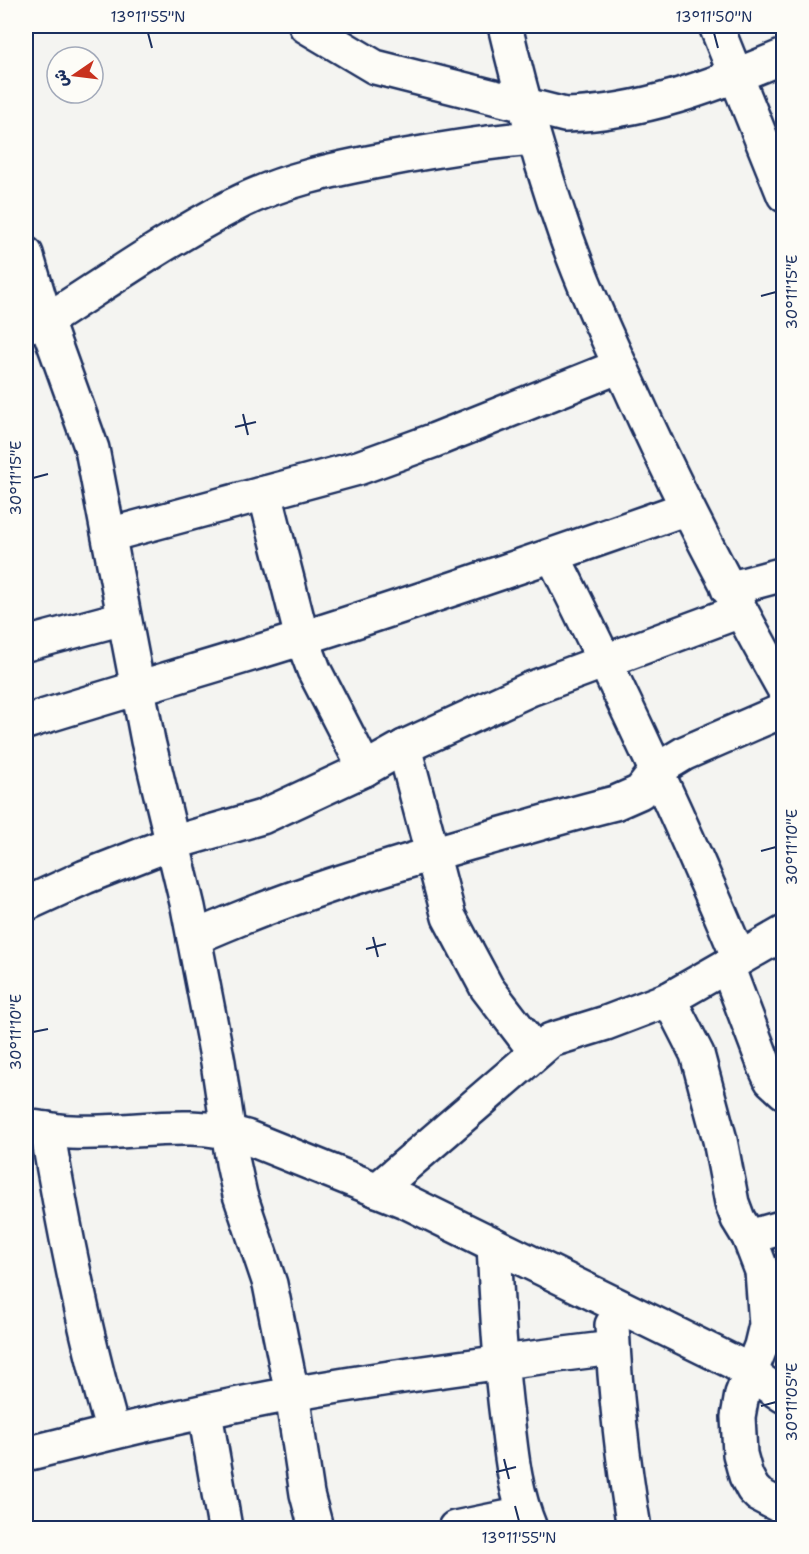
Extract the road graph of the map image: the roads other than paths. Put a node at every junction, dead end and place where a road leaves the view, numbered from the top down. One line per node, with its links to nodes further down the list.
1 (306, 26): 6 (street)
2 (505, 26): 6 (street)
3 (716, 26): 5 (street)
4 (783, 56): 5 (street)
5 (736, 76): 6 (street); 8 (street)
6 (524, 104): 7 (street)
7 (533, 138): 10 (street); 11 (street)
8 (783, 195)
9 (26, 254): 10 (street)
10 (36, 324): 14 (street)
11 (620, 366): 12 (street); 13 (street)
12 (265, 493): 14 (street); 19 (street)
13 (687, 508): 15 (street); 17 (street)
14 (109, 534): 18 (street)
15 (553, 556): 19 (street); 21 (street)
16 (783, 574): 17 (street)
17 (734, 600): 21 (street); 23 (street)
18 (123, 618): 20 (street); 22 (street)
19 (302, 638): 22 (street); 27 (street)
20 (26, 644)
21 (606, 661): 26 (street); 28 (street)
22 (137, 686): 25 (street); 29 (street)
23 (783, 688)
24 (783, 710): 28 (street)
25 (26, 722)
26 (404, 747): 27 (street); 30 (street)
27 (365, 769): 29 (street)
28 (657, 770): 30 (street); 34 (street)
29 (172, 843): 31 (street); 33 (street)
30 (432, 854): 33 (street); 36 (street)
31 (26, 904)
32 (783, 933): 34 (street)
33 (194, 938): 39 (street)
34 (733, 962): 35 (street); 37 (street)
35 (669, 999): 36 (street); 42 (street)
36 (536, 1052): 40 (street)
37 (783, 1092)
38 (36, 1127): 39 (street); 51 (street)
39 (228, 1131): 40 (street); 48 (street)
40 (377, 1190): 43 (street)
41 (783, 1227): 42 (street)
42 (749, 1237): 47 (street)
43 (494, 1245): 44 (street); 46 (street)
44 (611, 1302): 45 (street); 47 (street)
45 (613, 1348): 46 (street); 58 (street)
46 (500, 1362): 48 (street); 54 (street)
47 (752, 1374): 49 (street); 53 (street)
48 (292, 1394): 50 (street); 56 (street)
49 (783, 1396)
50 (205, 1413): 51 (street); 55 (street)
51 (113, 1432): 52 (street)
52 (26, 1454)
53 (783, 1508)
54 (527, 1521): 57 (street)
55 (225, 1528)
56 (316, 1528)
57 (455, 1528)
58 (634, 1528)

